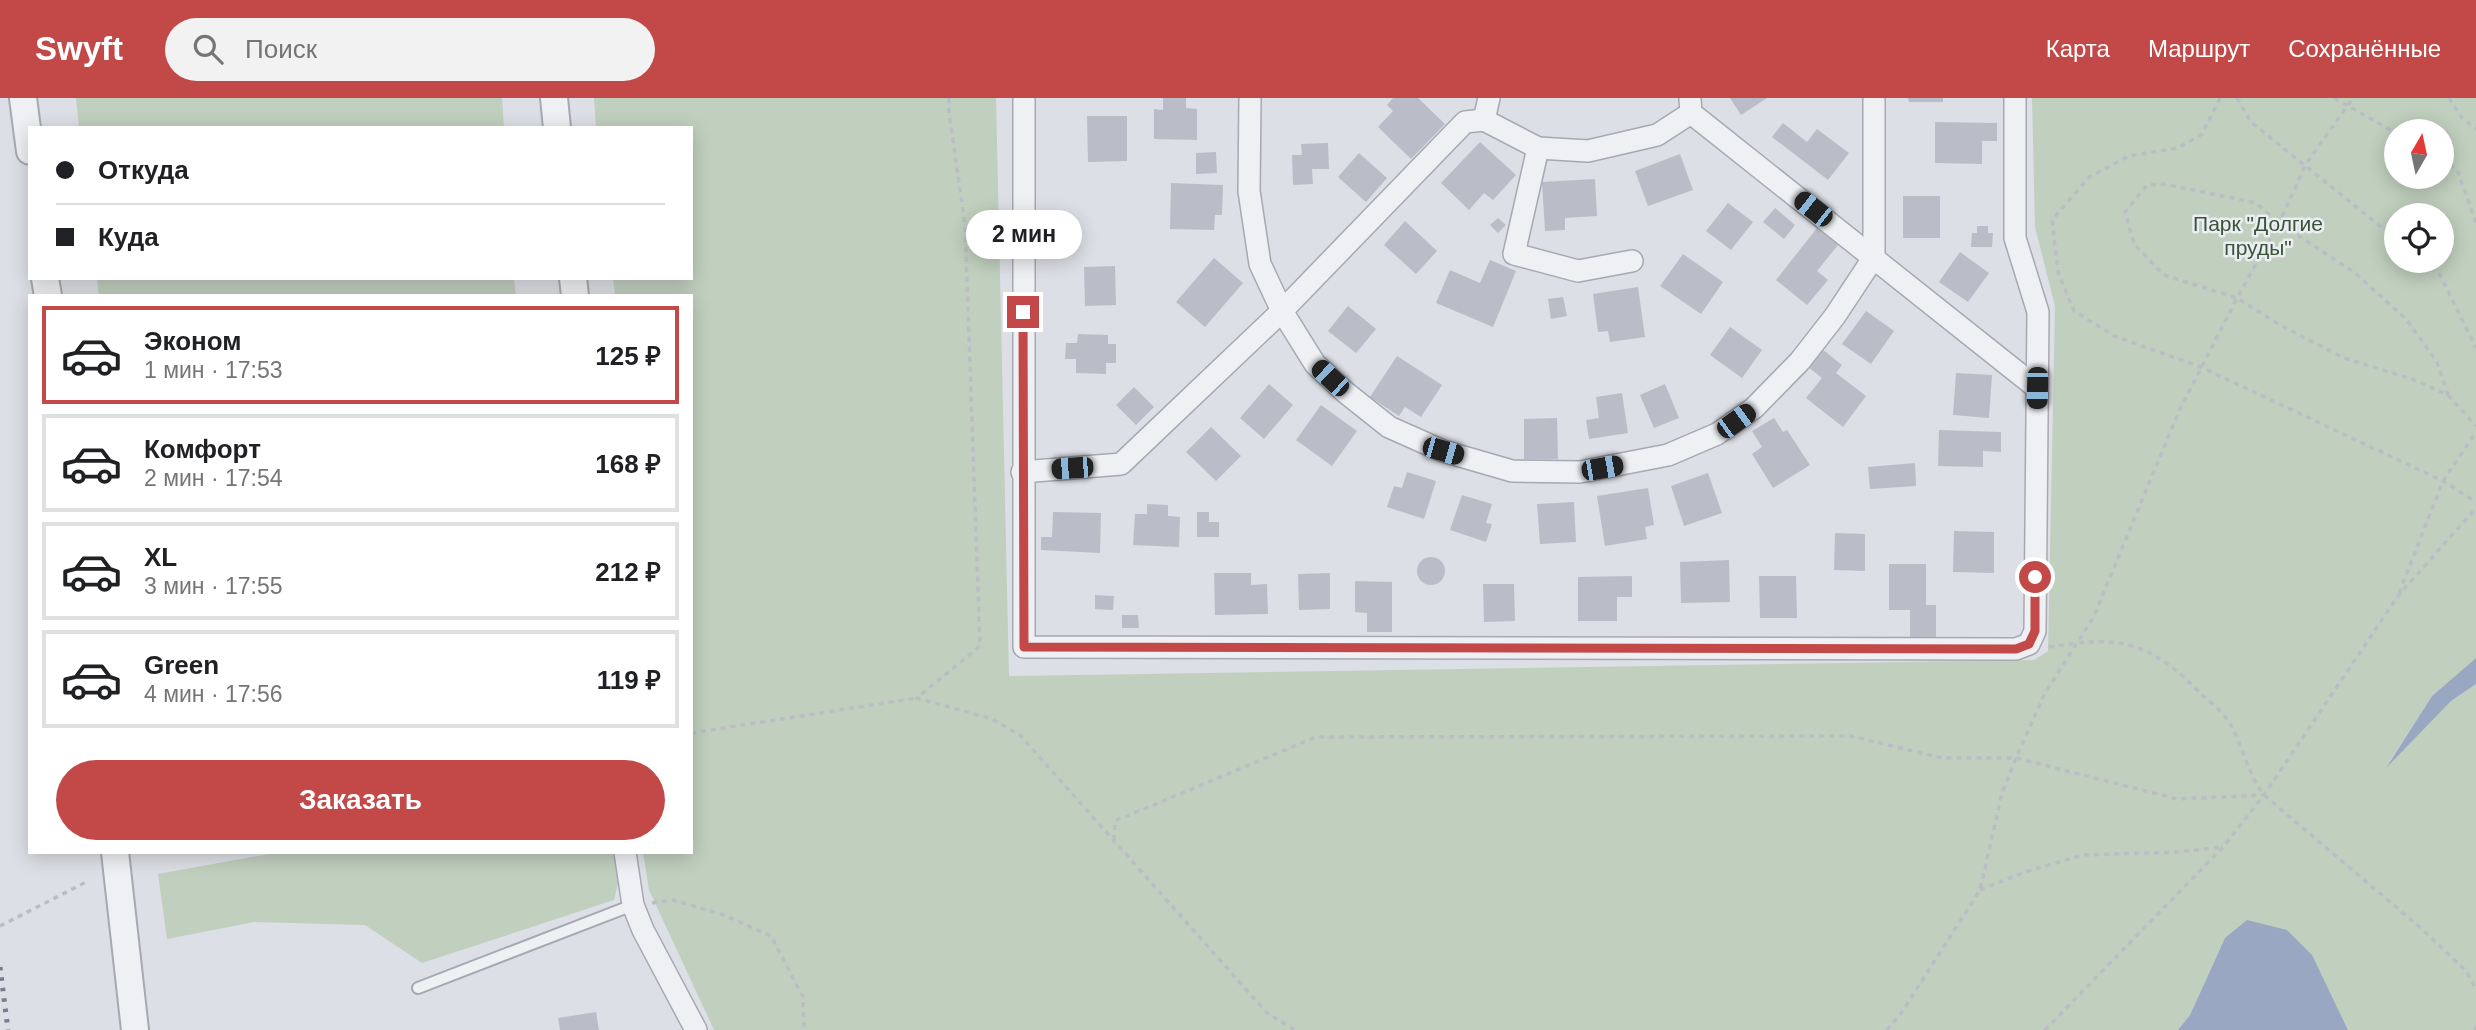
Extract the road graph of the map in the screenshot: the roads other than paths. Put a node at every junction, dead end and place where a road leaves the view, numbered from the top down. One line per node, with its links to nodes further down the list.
1 (23, 98): 11 (street)
2 (554, 98): 10 (street)
3 (1024, 98): 17 (street)
4 (1250, 98): 15 (street)
5 (1489, 98): 9 (street)
6 (1874, 98): 13 (street)
7 (2015, 98): 16 (street)
8 (1690, 105): 12 (street); 13 (street)
9 (1484, 120): 12 (street); 15 (street)
10 (557, 126)
11 (28, 135)
12 (1538, 148): 14 (street)
13 (1874, 257): 15 (street); 16 (street)
14 (1632, 261)
15 (1282, 311): 17 (street)
16 (2037, 388): 17 (street)
17 (1022, 472)
18 (115, 854): 22 (street)
19 (625, 854): 20 (street)
20 (633, 905): 21 (lane); 23 (street)
21 (418, 988)
22 (135, 1030)
23 (696, 1030)

